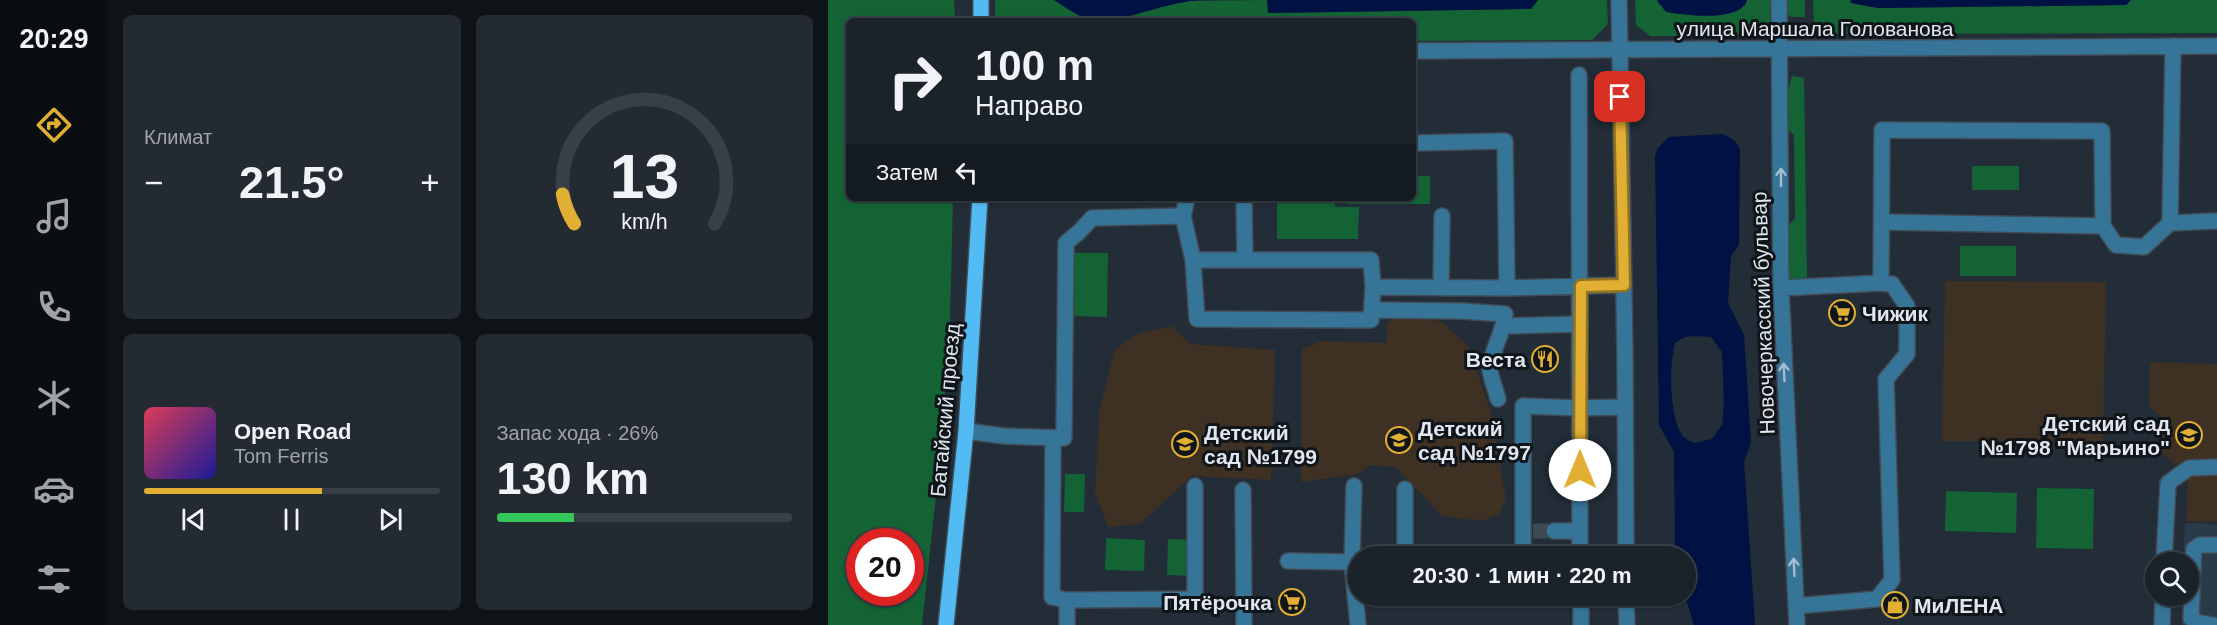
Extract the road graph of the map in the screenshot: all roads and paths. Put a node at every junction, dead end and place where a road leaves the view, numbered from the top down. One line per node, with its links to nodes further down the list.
1 (981, 0): 4 (main road)
2 (1619, 0): 8 (street)
3 (1779, 0): 7 (street, Новочеркасский бульвар)
4 (981, 18)
5 (2173, 46): 6 (street, улица Маршала Голованова); 7 (street, улица Маршала Голованова); 19 (street)
6 (2217, 46)
7 (1780, 49): 8 (street, улица Маршала Голованова); 29 (street, Новочеркасский бульвар, one-way to 7)
8 (1619, 50): 9 (street, улица Маршала Голованова); 24 (street)
9 (1416, 51)
10 (1579, 75): 25 (street)
11 (1416, 143): 28 (street)
12 (980, 201): 36 (main road, Батайский проезд)
13 (1186, 201): 15 (street)
14 (1244, 201): 22 (street)
15 (1183, 216): 21 (street); 37 (street)
16 (1442, 216): 27 (street)
17 (2217, 221): 19 (street)
18 (1882, 222): 20 (street); 20 (street); 23 (street)
19 (2170, 223): 20 (street)
20 (2103, 226)
21 (1193, 260): 22 (street); 30 (street)
22 (1245, 260): 26 (street)
23 (1881, 283): 29 (street); 58 (street)
24 (1624, 285): 25 (street); 34 (street)
25 (1581, 286): 28 (street); 31 (street)
26 (1373, 287): 27 (street); 30 (street)
27 (1440, 288): 28 (street)
28 (1507, 288)
29 (1781, 288): 58 (street, Новочеркасский бульвар, one-way to 29)
30 (1372, 310): 32 (street)
31 (1580, 324): 32 (street); 35 (street)
32 (1504, 326): 33 (street)
33 (1498, 399)
34 (1625, 407): 35 (street); 50 (street)
35 (1579, 408): 44 (street); 48 (street)
36 (966, 431): 37 (street); 60 (main road, Батайский проезд)
37 (1053, 438): 54 (street)
38 (2217, 467): 51 (street)
39 (1195, 486): 54 (street)
40 (1354, 486): 46 (street)
41 (1405, 489): 47 (street)
42 (1243, 490): 62 (street)
43 (1554, 531): 44 (street)
44 (1580, 531): 49 (street)
45 (2217, 545): 68 (street)
46 (1352, 546)
47 (1405, 546)
48 (1525, 546)
49 (1580, 546)
50 (1626, 546)
51 (2165, 552)
52 (1288, 561): 53 (street)
53 (1348, 562)
54 (1067, 600): 61 (street)
55 (1356, 606): 63 (street)
56 (1581, 606): 64 (street)
57 (1626, 606): 65 (street)
58 (1796, 606): 66 (street, Новочеркасский бульвар)
59 (2163, 606): 67 (street)
60 (946, 625)
61 (1067, 625)
62 (1244, 625)
63 (1358, 625)
64 (1581, 625)
65 (1627, 625)
66 (1797, 625)
67 (2162, 625)
68 (2213, 625)

